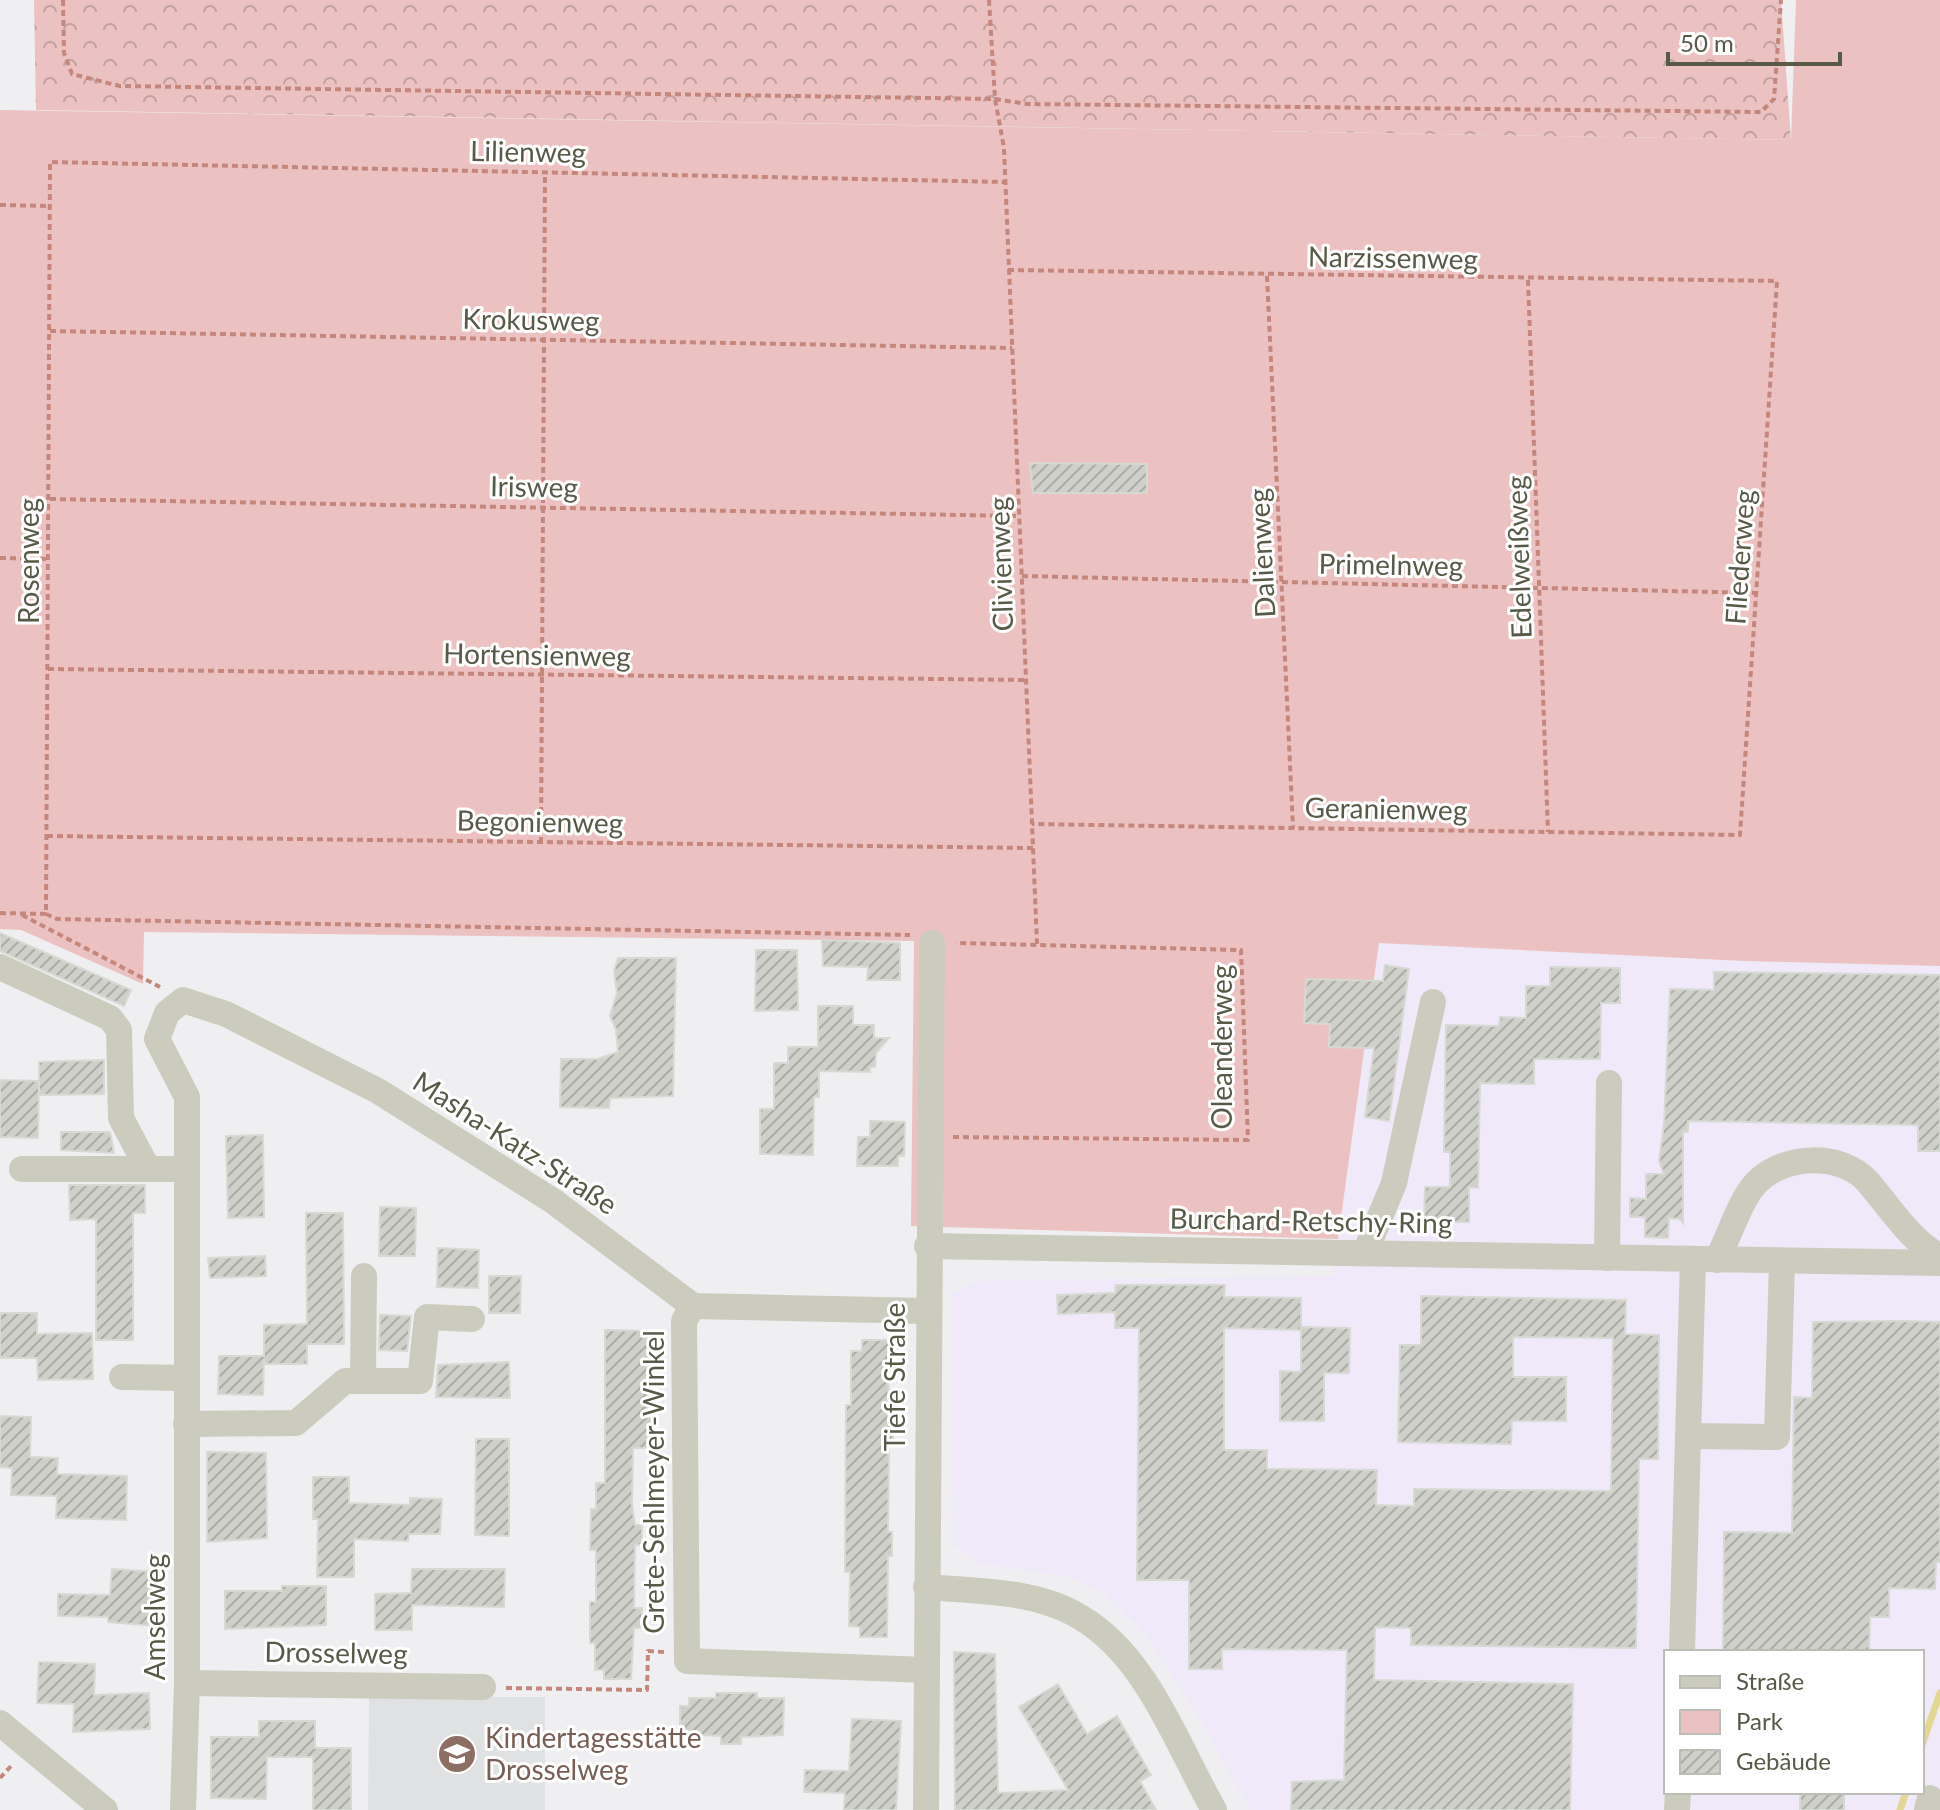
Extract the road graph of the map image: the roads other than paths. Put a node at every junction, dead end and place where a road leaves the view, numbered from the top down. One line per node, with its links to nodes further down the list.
1 (932, 943): 9 (street, Tiefe Straße)
2 (0, 967): 7 (street)
3 (183, 1000): 8 (street, Amselweg); 17 (street, Masha-Katz-Straße)
4 (1433, 1002): 10 (street)
5 (1609, 1083): 12 (street)
6 (22, 1169): 7 (street)
7 (148, 1169): 8 (street)
8 (187, 1169): 21 (street, Amselweg)
9 (927, 1246): 10 (street, Burchard-Retschy-Ring); 18 (street, Tiefe Straße)
10 (1365, 1253): 12 (street, Burchard-Retschy-Ring)
11 (1940, 1257): 13 (street)
12 (1607, 1258): 13 (street, Burchard-Retschy-Ring)
13 (1705, 1260): 14 (street, Burchard-Retschy-Ring); 24 (street)
14 (1782, 1261): 15 (street, Burchard-Retschy-Ring); 24 (street)
15 (1940, 1263)
16 (364, 1276): 22 (street)
17 (693, 1306): 18 (street); 27 (street, Grete-Sehlmeyer-Winkel)
18 (927, 1311): 25 (street, Tiefe Straße)
19 (472, 1319): 22 (street)
20 (122, 1377): 21 (street)
21 (187, 1378): 23 (street, Amselweg)
22 (363, 1381): 23 (street)
23 (186, 1424): 28 (street, Amselweg)
24 (1688, 1436): 26 (street)
25 (926, 1587): 27 (street, Tiefe Straße); 34 (street)
26 (1682, 1650)
27 (926, 1670): 33 (street, Tiefe Straße)
28 (187, 1683): 29 (street, Drosselweg); 32 (street, Amselweg)
29 (483, 1687)
30 (0, 1723): 31 (street)
31 (105, 1810)
32 (183, 1810)
33 (926, 1810)
34 (1214, 1810)

